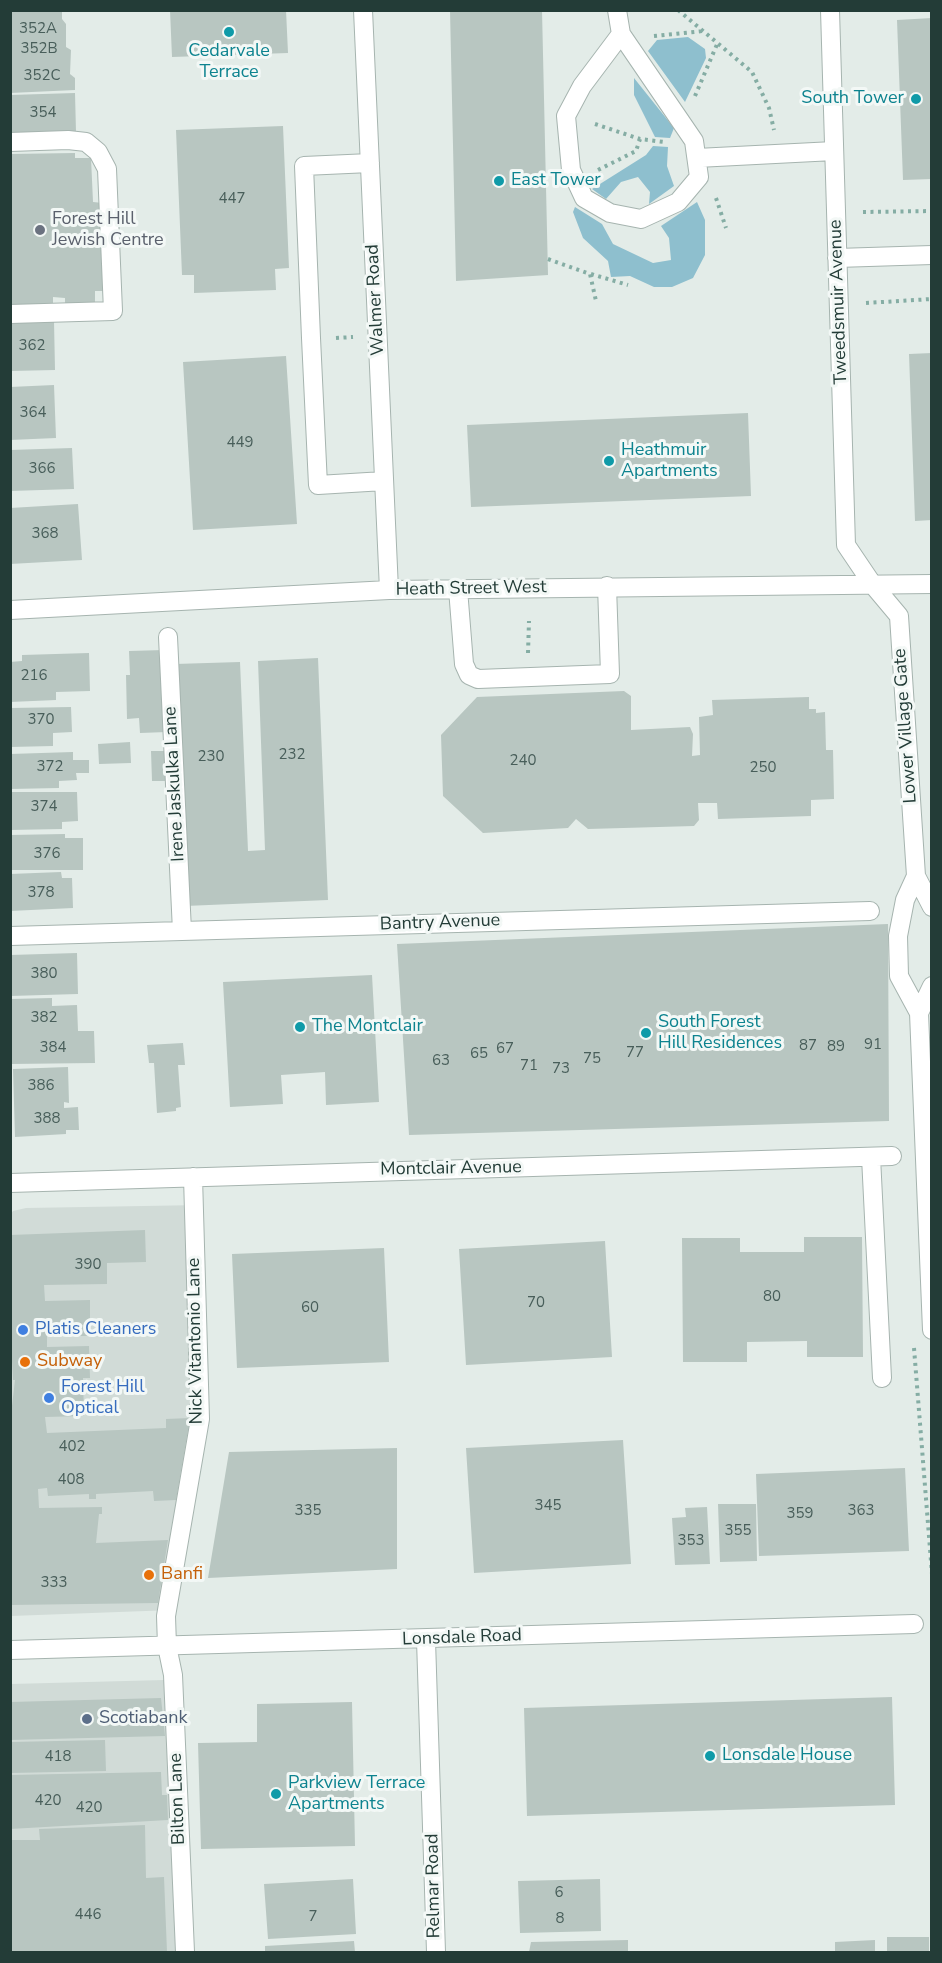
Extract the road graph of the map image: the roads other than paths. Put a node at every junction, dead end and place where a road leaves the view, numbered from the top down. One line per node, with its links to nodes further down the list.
1 (363, 10): 8 (street, Walmer Road)
2 (617, 10): 4 (street)
3 (830, 10): 7 (street, Tweedsmuir Avenue)
4 (625, 41): 6 (street); 6 (street)
5 (10, 142): 11 (street)
6 (696, 149): 7 (street)
7 (834, 151): 10 (street, Tweedsmuir Avenue)
8 (370, 163): 12 (street, Walmer Road); 12 (street)
9 (932, 255): 10 (street)
10 (837, 258): 14 (street, Tweedsmuir Avenue)
11 (10, 314)
12 (384, 481): 17 (street, Walmer Road)
13 (932, 584): 14 (street, Heath Street West)
14 (873, 585): 15 (street, Heath Street West); 20 (street, Lower Village Gate)
15 (607, 586): 16 (street, Heath Street West); 16 (street)
16 (458, 589): 17 (street, Heath Street West)
17 (389, 590): 18 (street, Heath Street West)
18 (10, 610)
19 (168, 637): 23 (street, Irene Jaskulka Lane)
20 (916, 876): 21 (street, Lower Village Gate); 26 (street, Lower Village Gate)
21 (932, 907)
22 (870, 910): 23 (street, Bantry Avenue)
23 (182, 931): 24 (street, Bantry Avenue)
24 (10, 936)
25 (932, 986): 26 (street, Lower Village Gate)
26 (919, 1013): 31 (street, Lower Village Gate)
27 (892, 1156): 28 (street, Montclair Avenue)
28 (871, 1157): 29 (street, Montclair Avenue); 32 (street)
29 (193, 1177): 30 (street, Montclair Avenue); 35 (street, Nick Vitantonio Lane)
30 (10, 1184)
31 (932, 1330)
32 (882, 1378)
33 (914, 1624): 34 (street, Lonsdale Road)
34 (426, 1640): 35 (street, Lonsdale Road); 38 (street, Relmar Road)
35 (167, 1646): 36 (street, Lonsdale Road); 37 (street, Bilton Lane)
36 (10, 1650)
37 (185, 1953)
38 (436, 1953)

